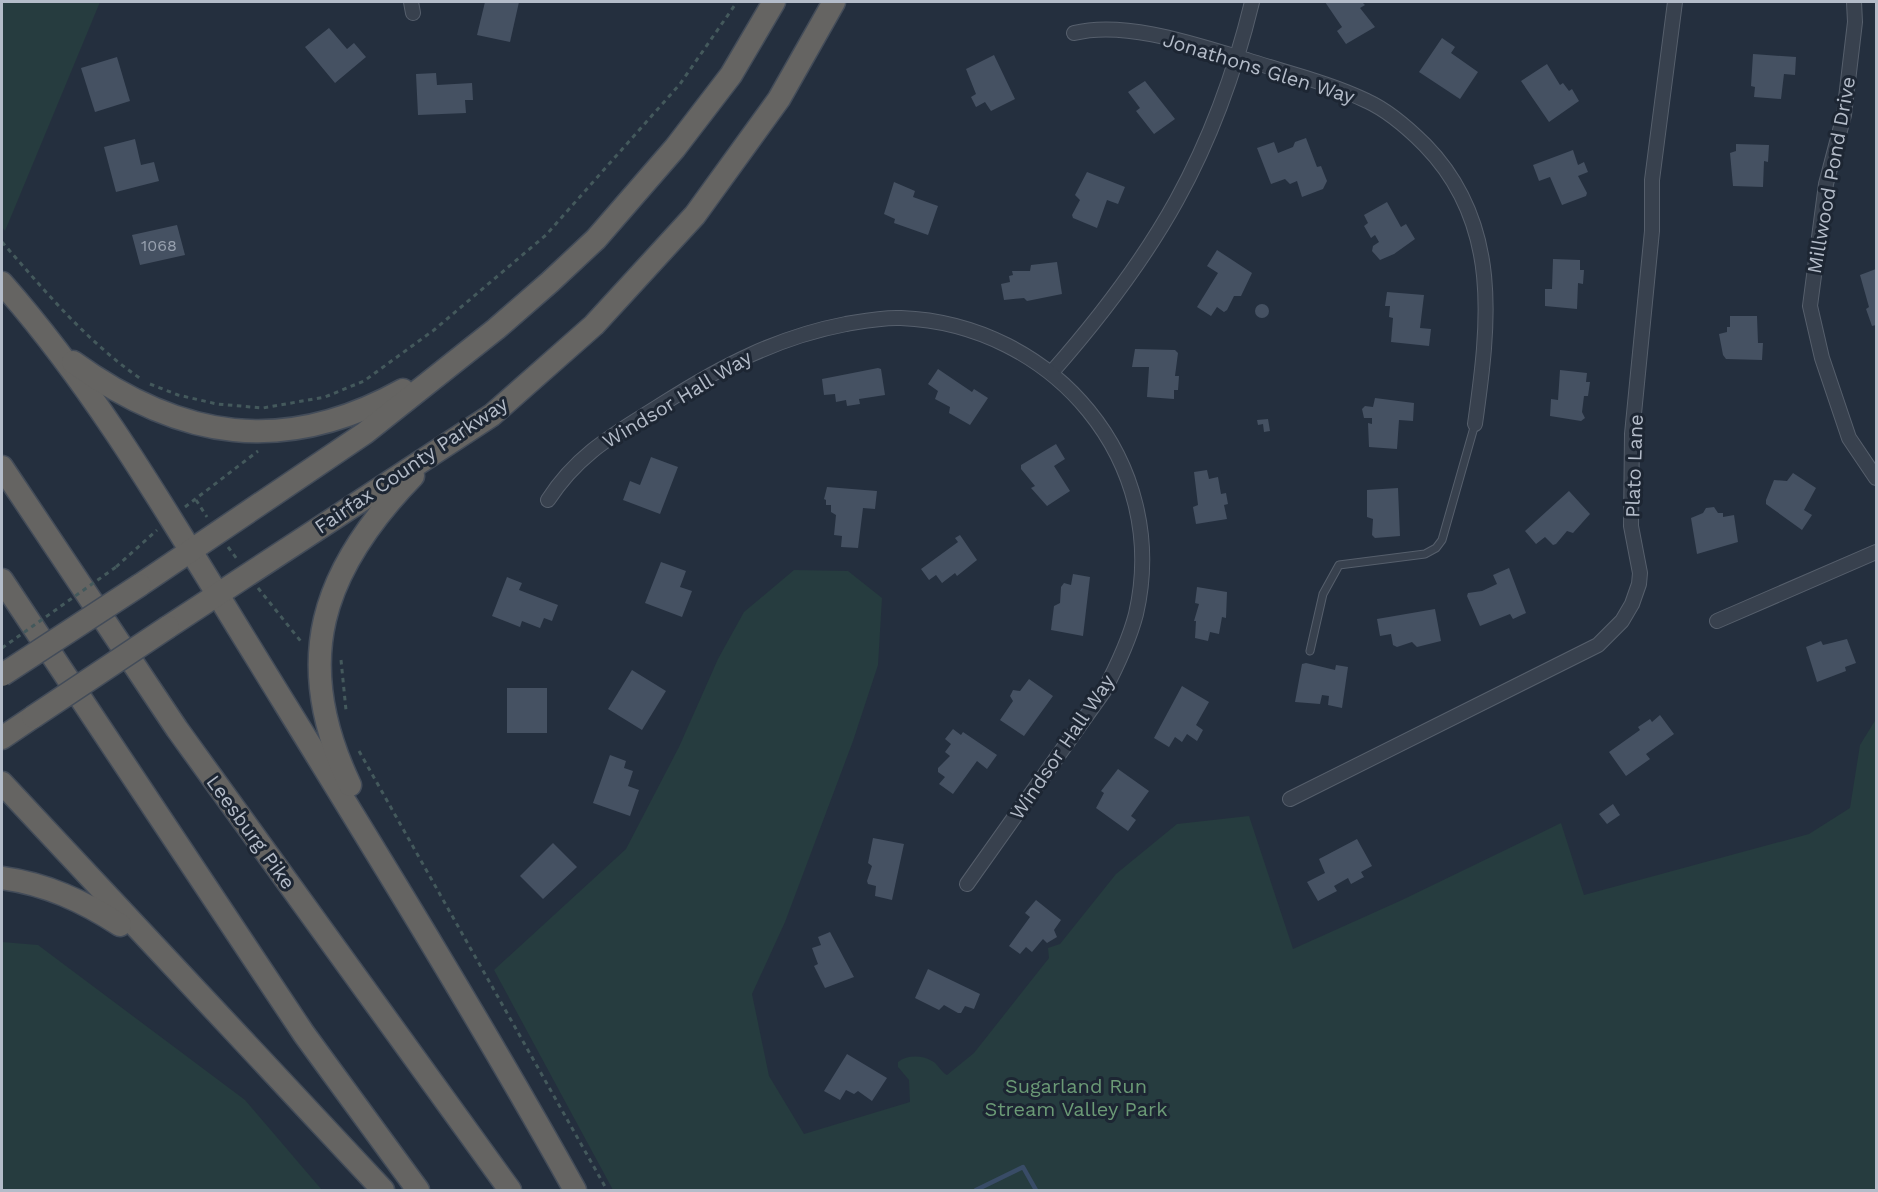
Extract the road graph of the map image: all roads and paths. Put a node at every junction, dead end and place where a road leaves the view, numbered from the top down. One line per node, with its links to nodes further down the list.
1 (737, 2): 14 (path)
2 (774, 2): 12 (highway)
3 (834, 2): 15 (highway, Fairfax County Parkway)
4 (1252, 2): 8 (street)
5 (1675, 2): 38 (street, Plato Lane)
6 (1854, 2): 19 (street, Millwood Pond Drive)
7 (1074, 33): 8 (street, Jonathons Glen Way)
8 (1239, 58): 13 (street); 16 (street, Jonathons Glen Way)
9 (2, 242): 14 (path)
10 (2, 283): 11 (highway)
11 (50, 341): 17 (highway); 22 (highway)
12 (454, 362): 17 (highway); 23 (highway)
13 (1052, 372): 21 (street, Windsor Hall Way); 40 (street, Windsor Hall Way)
14 (282, 406): 17 (path)
15 (492, 415): 26 (highway, Fairfax County Parkway); 32 (highway)
16 (1475, 424): 31 (lane, Jonathons Glen Way)
17 (277, 432): 20 (path)
18 (2, 467): 45 (highway, Leesburg Pike)
19 (1876, 478)
20 (196, 500): 22 (path); 23 (path)
21 (548, 500)
22 (170, 516): 24 (highway); 30 (path, bridge)
23 (218, 532): 24 (highway); 26 (path)
24 (191, 550): 28 (highway); 33 (highway, bridge)
25 (1876, 552): 29 (street)
26 (248, 574): 28 (highway, Fairfax County Parkway); 32 (path)
27 (2, 580): 44 (highway)
28 (218, 595): 35 (highway, Fairfax County Parkway, bridge); 41 (highway)
29 (1717, 621)
30 (2, 648)
31 (1310, 651)
32 (319, 652): 34 (path); 41 (highway)
33 (2, 675)
34 (347, 714)
35 (2, 738)
36 (356, 745): 47 (path)
37 (2, 783): 42 (highway)
38 (1290, 799)
39 (2, 878): 42 (highway)
40 (967, 884)
41 (414, 912): 46 (highway)
42 (171, 965): 43 (highway)
43 (383, 1191)
44 (418, 1191)
45 (510, 1191)
46 (575, 1191)
47 (607, 1191)

